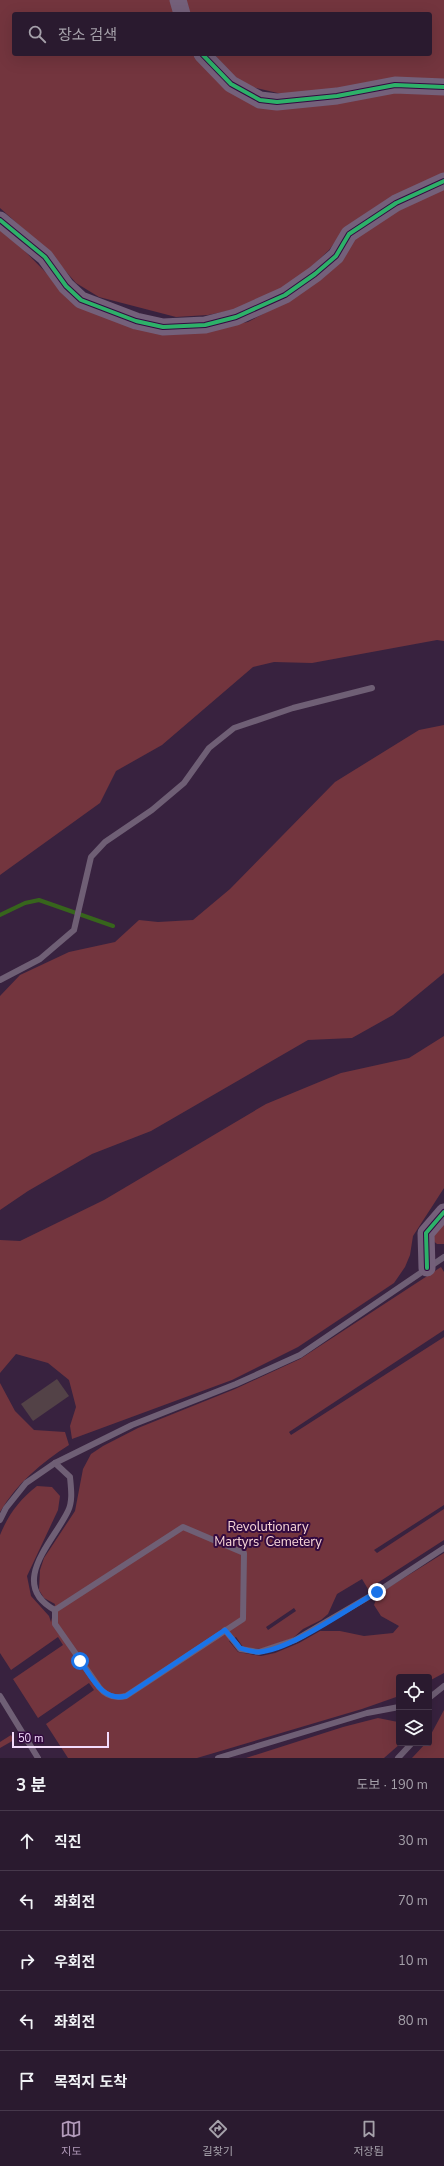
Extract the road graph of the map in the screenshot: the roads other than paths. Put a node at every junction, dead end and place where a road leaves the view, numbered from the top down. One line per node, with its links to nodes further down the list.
1 (178, 0): 2 (street)
2 (181, 12)
3 (204, 56): 4 (street)
4 (444, 87)
5 (444, 181): 6 (street)
6 (0, 220)
7 (372, 688): 8 (lane)
8 (0, 980)
9 (444, 1212): 11 (street)
10 (444, 1257): 11 (lane)
11 (427, 1268): 12 (lane)
12 (54, 1463): 13 (lane); 15 (lane)
13 (0, 1520)
14 (444, 1548): 16 (lane)
15 (55, 1610): 16 (lane); 16 (lane)
16 (225, 1630)
17 (444, 1686): 19 (lane)
18 (0, 1696): 22 (lane)
19 (432, 1696)
20 (396, 1708): 23 (lane)
21 (409, 1746): 24 (lane)
22 (38, 1758)
23 (218, 1758)
24 (398, 1758)

